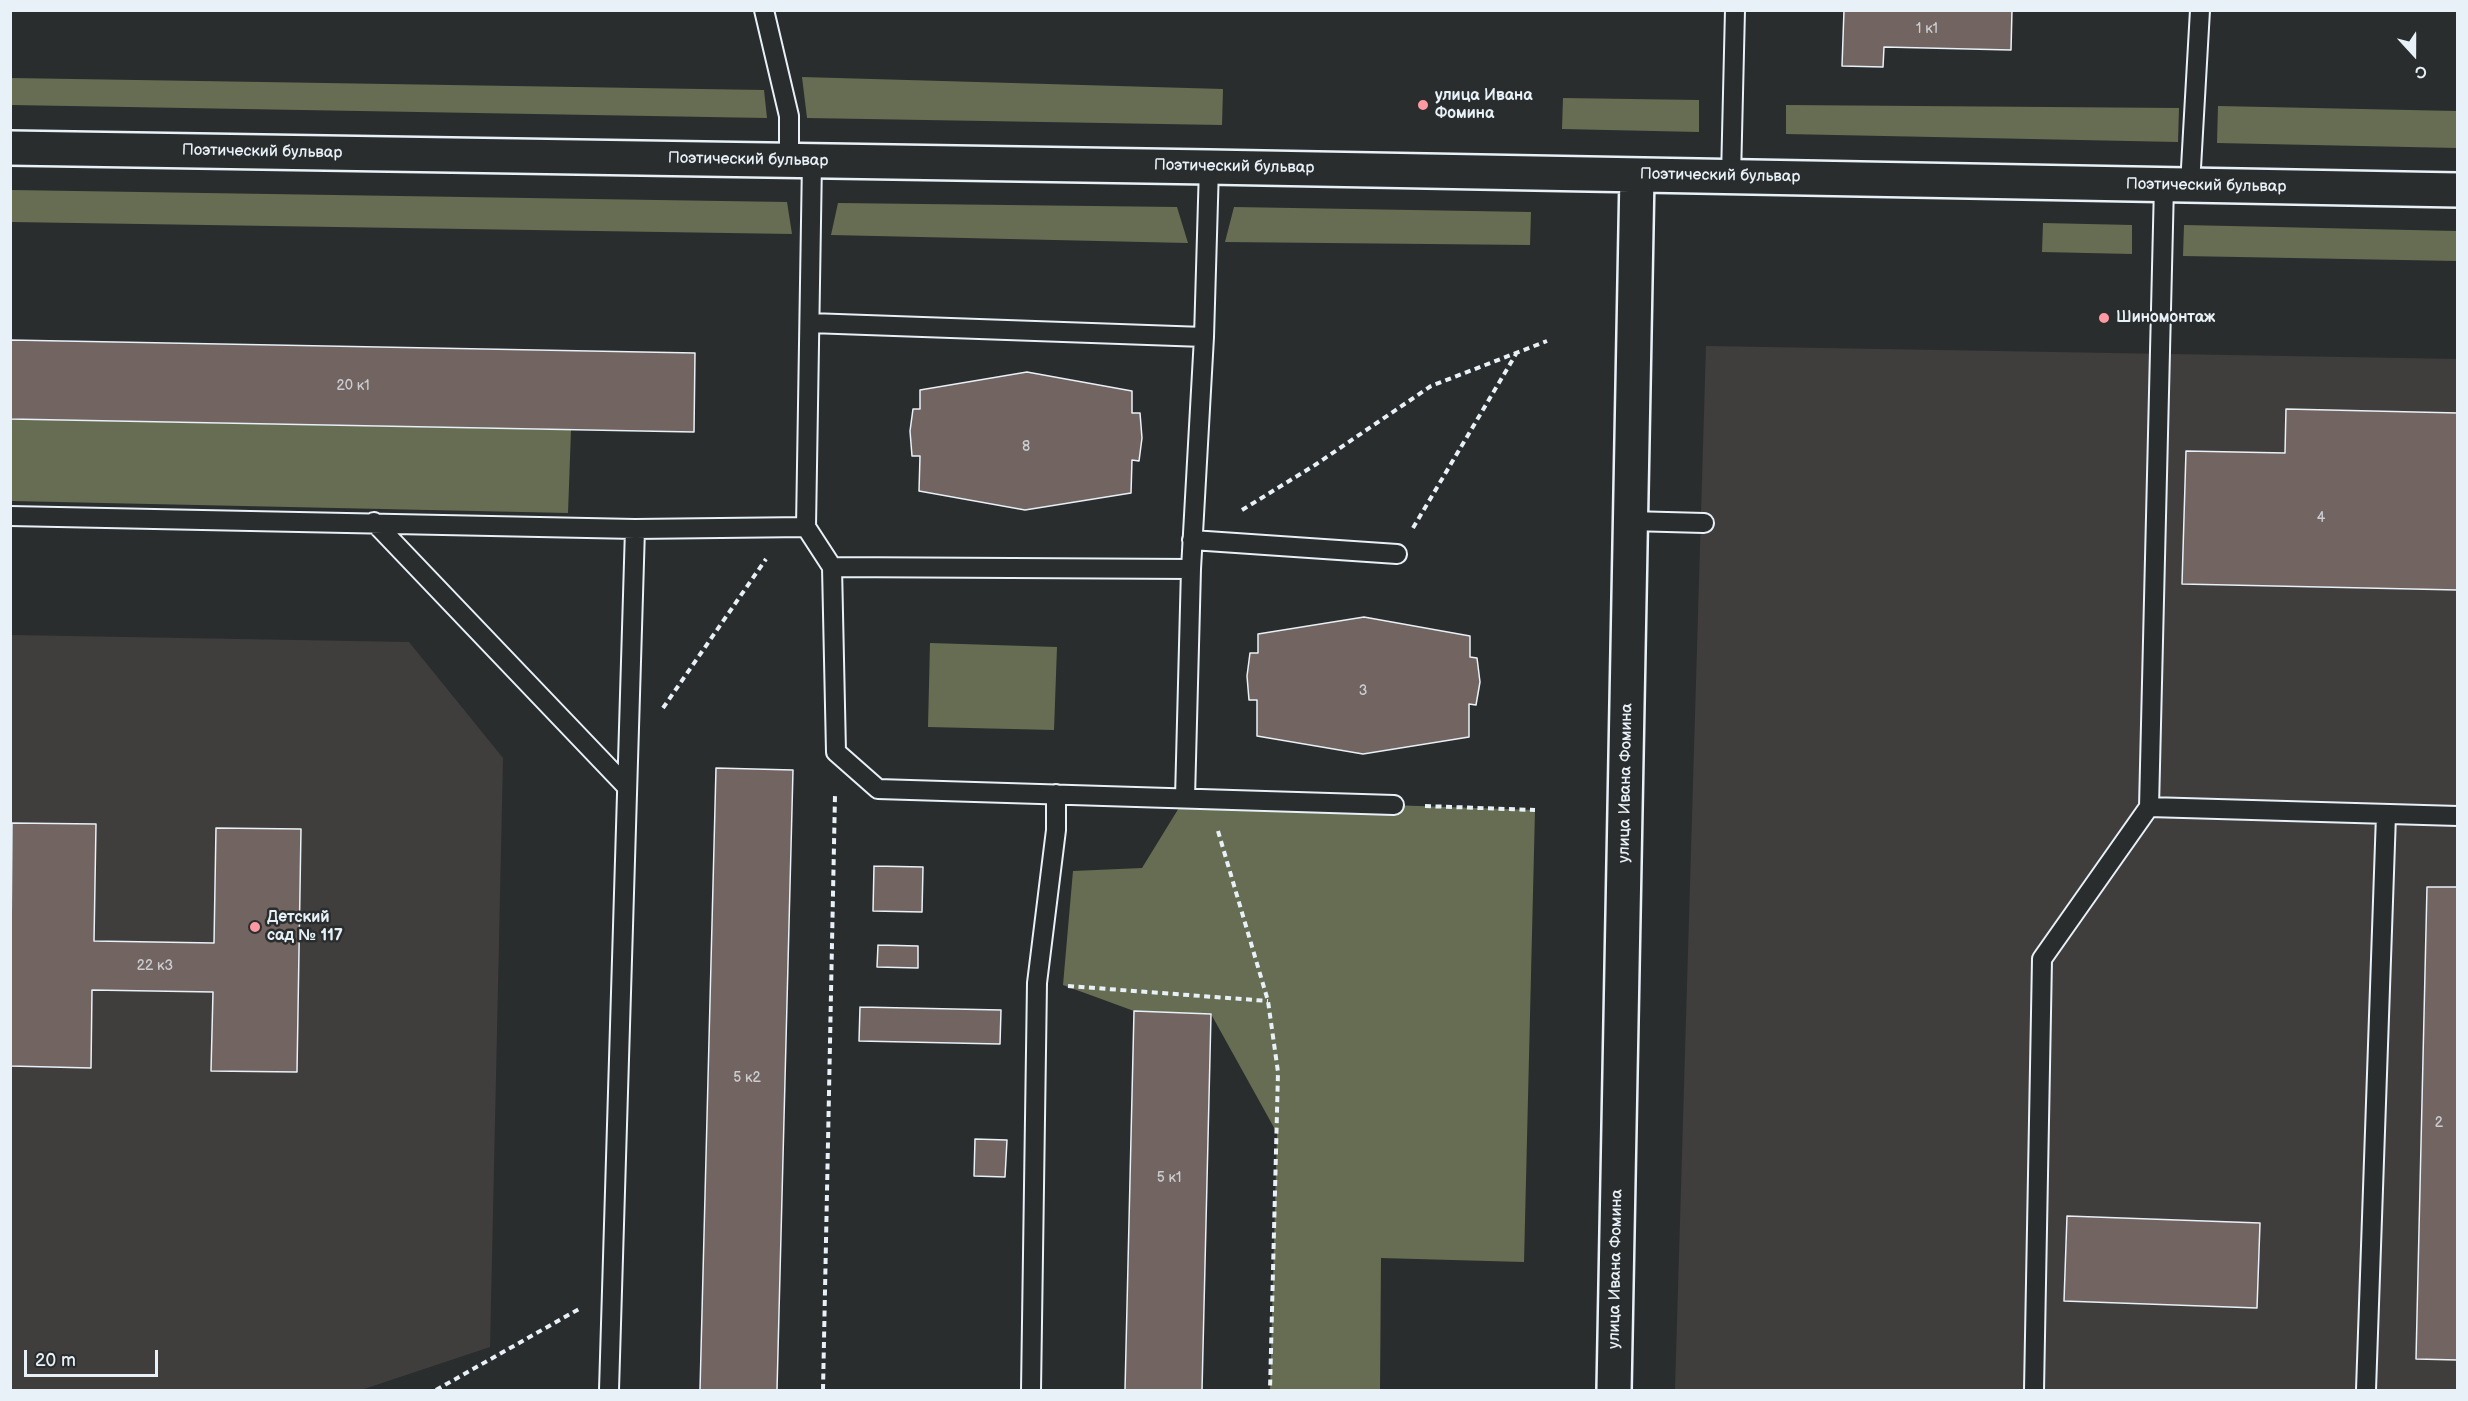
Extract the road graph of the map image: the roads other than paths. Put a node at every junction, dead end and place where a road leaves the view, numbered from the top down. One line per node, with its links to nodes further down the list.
1 (764, 10): 5 (lane)
2 (1735, 10): 8 (lane)
3 (2200, 10): 9 (lane)
4 (10, 148): 5 (street, Поэтический бульвар)
5 (800, 161): 6 (street, Поэтический бульвар); 11 (lane)
6 (1209, 166): 7 (street, Поэтический бульвар); 12 (lane)
7 (1637, 175): 8 (street, Поэтический бульвар); 14 (street, улица Ивана Фомина)
8 (1731, 177): 9 (street, Поэтический бульвар)
9 (2177, 185): 10 (street, Поэтический бульвар); 27 (lane)
10 (2457, 190)
11 (810, 323): 12 (lane); 17 (lane)
12 (1204, 338): 19 (lane)
13 (10, 516): 15 (lane)
14 (1630, 521): 16 (lane); 32 (street, улица Ивана Фомина)
15 (374, 522): 18 (lane); 23 (lane)
16 (1704, 523)
17 (797, 527): 18 (lane); 21 (lane)
18 (635, 529): 23 (lane)
19 (1192, 540): 20 (lane); 22 (lane)
20 (1397, 554)
21 (832, 567): 22 (lane); 24 (lane)
22 (1191, 569): 25 (lane)
23 (627, 787): 30 (lane)
24 (1056, 794): 25 (lane); 31 (lane)
25 (1185, 798): 26 (lane)
26 (1394, 805)
27 (2150, 807): 28 (lane); 33 (lane)
28 (2386, 814): 29 (lane); 34 (lane)
29 (2457, 816)
30 (609, 1390)
31 (1031, 1390)
32 (1614, 1390)
33 (2034, 1390)
34 (2366, 1390)

